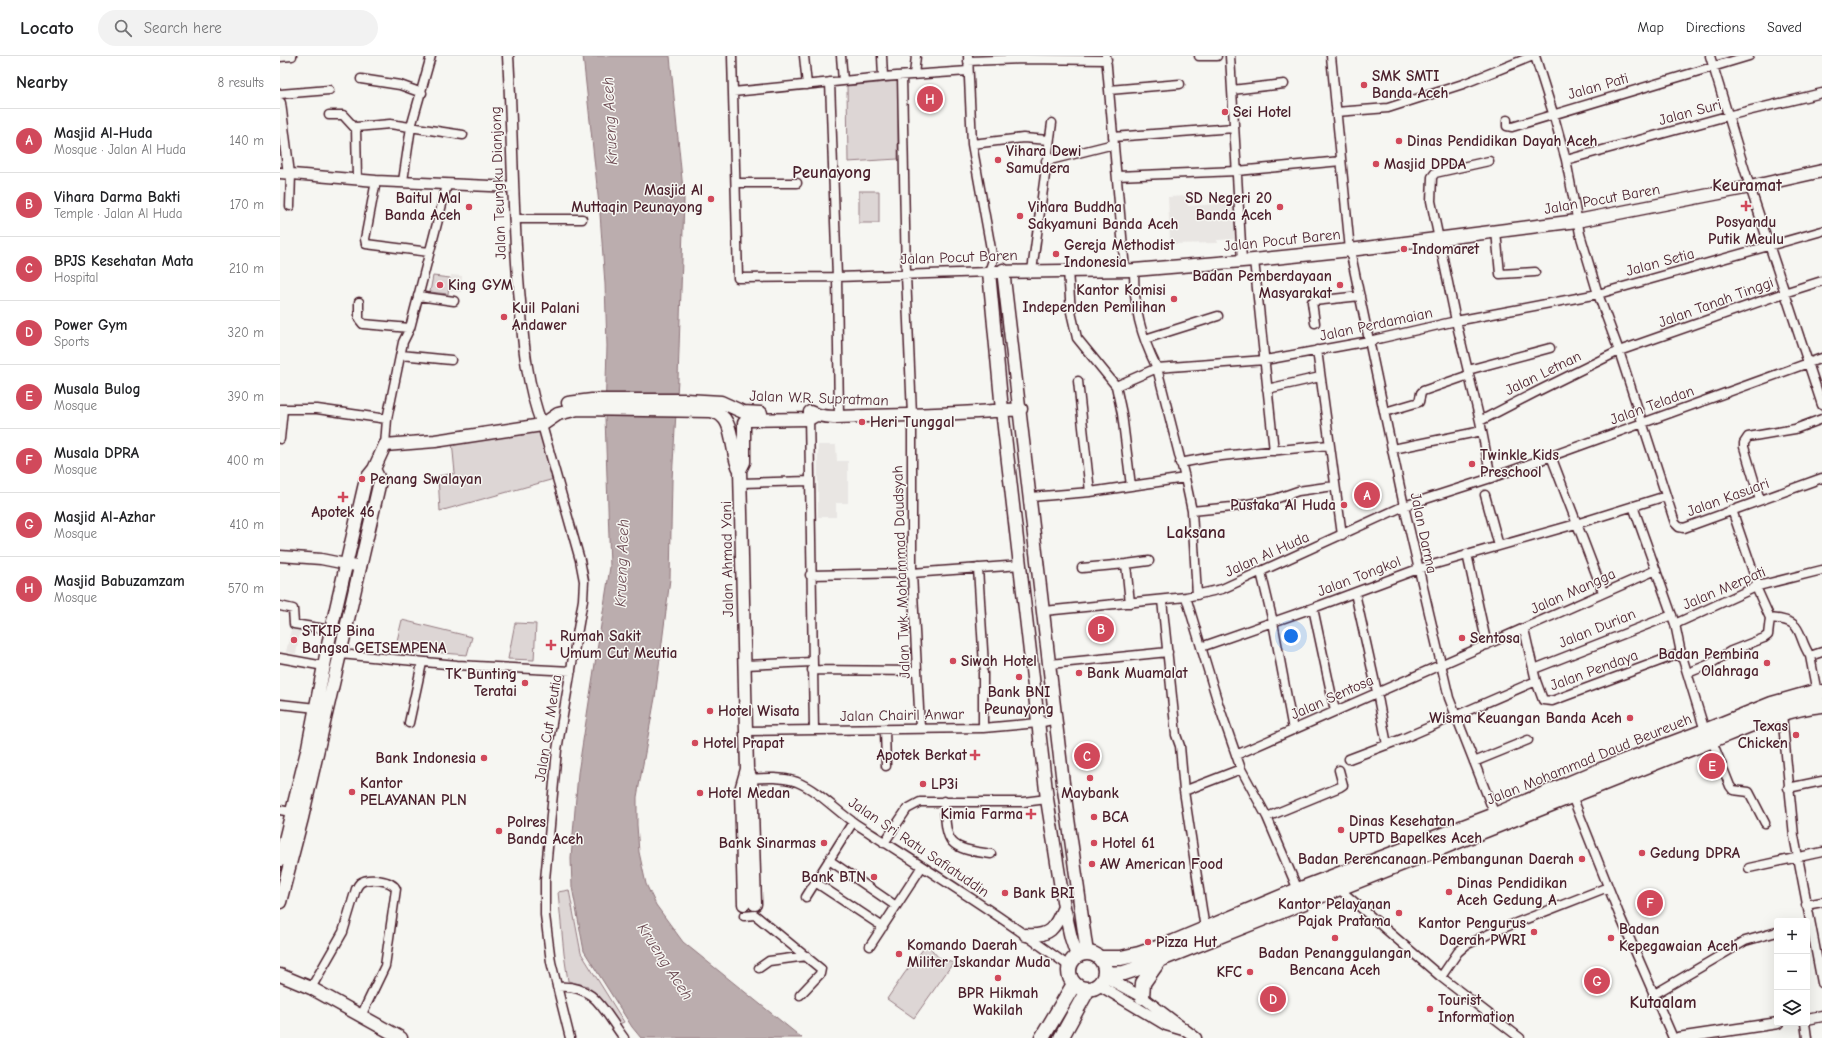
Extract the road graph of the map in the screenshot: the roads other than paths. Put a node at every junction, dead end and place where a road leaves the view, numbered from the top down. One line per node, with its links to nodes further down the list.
1 (292, 56): 16 (street)
2 (431, 56): 34 (street)
3 (508, 56): 65 (street, Jalan Teungku Dianjong)
4 (732, 56): 33 (street)
5 (804, 56): 29 (street)
6 (842, 56): 25 (street)
7 (882, 56): 23 (street)
8 (916, 56): 21 (street)
9 (1199, 56): 10 (street)
10 (1218, 56)
11 (1230, 56): 32 (street)
12 (1331, 56): 38 (street, Jalan Darma)
13 (1534, 56): 38 (street); 39 (street, Jalan Kasuari)
14 (1710, 56): 19 (street)
15 (1749, 56): 19 (street, Jalan Pati)
16 (280, 58)
17 (1106, 58): 18 (street); 31 (street)
18 (968, 59): 20 (street)
19 (1713, 67): 39 (street, Jalan Pati); 41 (street)
20 (968, 71): 21 (street); 50 (street)
21 (914, 75): 22 (street)
22 (902, 76): 23 (street); 84 (street, Jalan Twk. Mohammad Daudsyah)
23 (883, 77): 25 (street)
24 (362, 80): 34 (street)
25 (843, 81): 26 (street)
26 (830, 82): 29 (street); 85 (street)
27 (1180, 84): 31 (street)
28 (1284, 84): 32 (street)
29 (807, 85): 33 (street)
30 (329, 90): 36 (street)
31 (1109, 90): 49 (street)
32 (1232, 90): 46 (street)
33 (733, 92): 62 (street)
34 (422, 93): 45 (street)
35 (1822, 93): 41 (street, Jalan Suri)
36 (280, 94)
37 (280, 103): 57 (street)
38 (1336, 112): 53 (street, Jalan Darma)
39 (1553, 113): 42 (street, Jalan Pati); 51 (street, Jalan Kasuari)
40 (328, 115): 44 (street)
41 (1727, 116): 51 (street, Jalan Suri); 66 (street)
42 (1507, 120)
43 (1052, 123): 48 (street)
44 (356, 127): 45 (street); 59 (street)
45 (412, 127): 47 (street); 61 (street)
46 (1234, 128): 49 (street); 55 (street)
47 (462, 135)
48 (1049, 140): 50 (street); 52 (street)
49 (1113, 140): 52 (street); 58 (street)
50 (972, 144): 78 (street)
51 (1566, 160): 70 (street, Jalan Kasuari)
52 (1046, 161): 81 (street)
53 (1341, 161): 55 (street); 75 (street, Jalan Darma)
54 (1489, 161): 73 (street)
55 (1237, 171): 58 (street); 77 (street)
56 (1822, 171): 66 (main road, Jalan Pocut Baren)
57 (287, 173): 59 (street); 67 (street)
58 (1116, 176): 80 (street)
59 (357, 179): 60 (street)
60 (376, 181): 61 (street); 76 (street)
61 (403, 181): 64 (street)
62 (736, 183): 63 (street); 85 (street, Jalan Pocut Baren)
63 (797, 183)
64 (447, 185): 65 (street); 76 (street)
65 (512, 188): 68 (street, Jalan Teungku Dianjong)
66 (1750, 188): 70 (main road, Jalan Pocut Baren); 74 (street)
67 (290, 206)
68 (514, 219): 69 (street); 127 (street, Jalan Teungku Dianjong)
69 (582, 219)
70 (1577, 221): 71 (main road, Jalan Pocut Baren); 88 (street, Jalan Kasuari)
71 (1496, 231): 73 (main road, Jalan Pocut Baren); 83 (street)
72 (1822, 231): 74 (street, Jalan Setia)
73 (1440, 239): 75 (main road, Jalan Pocut Baren); 94 (street)
74 (1769, 247): 87 (street); 88 (street, Jalan Setia)
75 (1350, 250): 77 (main road, Jalan Pocut Baren); 90 (street, Jalan Darma)
76 (429, 252): 89 (street)
77 (1248, 260): 80 (main road, Jalan Pocut Baren); 105 (street)
78 (991, 266): 79 (main road, Jalan Pocut Baren); 84 (street, Jalan Pocut Baren); 118 (main road)
79 (1004, 270): 81 (main road, Jalan Pocut Baren); 117 (main road)
80 (1129, 270): 82 (main road, Jalan Pocut Baren); 97 (street)
81 (1032, 271): 82 (main road, Jalan Pocut Baren)
82 (1068, 271): 111 (street)
83 (1535, 272)
84 (906, 275): 85 (street, Jalan Pocut Baren); 121 (street, Jalan Twk. Mohammad Daudsyah)
85 (837, 277): 122 (street)
86 (1822, 281): 87 (street, Jalan Tanah Tinggi)
87 (1784, 293): 101 (street, Jalan Tanah Tinggi); 106 (street)
88 (1598, 294): 94 (street, Jalan Perdamaian); 101 (street, Jalan Kasuari)
89 (418, 296): 91 (street); 96 (street)
90 (1360, 296): 95 (street); 98 (street, Jalan Darma)
91 (454, 301)
92 (359, 302): 96 (street)
93 (1218, 316): 97 (street)
94 (1456, 321): 98 (street, Jalan Perdamaian); 108 (street)
95 (1315, 324)
96 (410, 328): 102 (street)
97 (1144, 339): 107 (street)
98 (1369, 341): 100 (street, Jalan Perdamaian); 119 (street, Jalan Darma)
99 (1550, 348): 108 (street)
100 (1317, 350): 105 (street, Jalan Perdamaian); 109 (street)
101 (1619, 351): 125 (street, Jalan Letnan); 126 (street, Jalan Kasuari)
102 (401, 355): 104 (street); 123 (street)
103 (1822, 358): 106 (street, Jalan Teladan)
104 (451, 360)
105 (1265, 360): 107 (street, Jalan Perdamaian); 112 (street)
106 (1808, 363): 115 (street); 126 (street, Jalan Teladan)
107 (1157, 368): 111 (street, Jalan Perdamaian); 135 (street)
108 (1468, 372): 119 (street); 125 (street)
109 (1320, 376): 112 (street); 131 (street)
110 (1078, 380): 145 (street)
111 (1116, 386): 143 (street)
112 (1267, 389): 133 (street)
113 (592, 404): 114 (main road, Jalan W.R. Supratman); 127 (main road, Jalan W.R. Supratman); 127 (main road, Jalan W.R. Supratman)
114 (686, 405): 120 (main road, Jalan W.R. Supratman); 137 (main road)
115 (1822, 405)
116 (282, 409): 123 (street); 129 (street)
117 (1021, 409): 118 (main road, Jalan W.R. Supratman); 148 (main road)
118 (1002, 410): 121 (main road, Jalan W.R. Supratman); 162 (main road)
119 (1385, 412): 132 (street, Jalan Darma)
120 (811, 415): 122 (main road, Jalan W.R. Supratman); 137 (main road, Jalan Ahmad Yani); 141 (street)
121 (912, 415): 122 (main road, Jalan W.R. Supratman); 170 (street, Jalan Twk. Mohammad Daudsyah)
122 (840, 416)
123 (386, 419): 130 (street)
124 (1822, 419): 149 (street)
125 (1480, 421): 128 (street)
126 (1642, 423): 134 (street, Jalan Teladan); 147 (street, Jalan Kasuari)
127 (538, 424): 130 (main road, Jalan W.R. Supratman); 203 (street, Jalan Cut Meutia)
128 (1482, 431): 132 (street); 139 (street)
129 (280, 439)
130 (385, 445): 136 (main road)
131 (1329, 445): 133 (street); 144 (street)
132 (1393, 449): 150 (street, Jalan Darma)
133 (1274, 451): 135 (street)
134 (1551, 456): 139 (street, Jalan Teladan); 154 (street)
135 (1180, 463): 138 (street)
136 (374, 469): 160 (main road); 163 (main road)
137 (740, 470): 142 (main road, Jalan Ahmad Yani)
138 (1185, 478): 143 (street); 153 (street)
139 (1490, 478): 150 (street, Jalan Al Huda)
140 (1822, 478): 149 (street, Jalan Kasuari)
141 (809, 481): 142 (street); 171 (street)
142 (741, 483): 198 (main road, Jalan Ahmad Yani)
143 (1131, 486): 145 (street)
144 (1334, 486): 153 (street); 155 (street)
145 (1090, 492): 148 (street)
146 (1485, 495): 156 (street)
147 (1666, 496): 151 (street, Jalan Tongkol); 152 (street, Jalan Kasuari)
148 (1031, 497): 181 (main road)
149 (1760, 500): 152 (street, Jalan Kasuari)
150 (1404, 506): 155 (street, Jalan Al Huda); 166 (street, Jalan Darma)
151 (1633, 506): 154 (street, Jalan Tongkol); 167 (street)
152 (1732, 510): 172 (street)
153 (1192, 511): 175 (street)
154 (1576, 524): 156 (street, Jalan Tongkol); 173 (street)
155 (1342, 535): 169 (street, Jalan Al Huda)
156 (1499, 546): 157 (street, Jalan Tongkol)
157 (1467, 554): 166 (street, Jalan Tongkol); 188 (street)
158 (280, 556): 160 (street)
159 (1149, 562): 161 (street)
160 (347, 564): 163 (street); 187 (main road)
161 (1126, 564): 165 (street); 178 (street)
162 (1021, 565): 164 (street); 216 (main road)
163 (361, 567): 193 (main road)
164 (978, 568): 170 (street); 218 (street)
165 (1082, 568)
166 (1418, 569): 174 (street, Jalan Tongkol); 199 (street, Jalan Darma)
167 (1656, 570): 173 (street, Jalan Mangga); 182 (street)
168 (1822, 570): 172 (street, Jalan Merpati)
169 (1261, 572): 175 (street, Jalan Al Huda); 184 (street)
170 (912, 573): 171 (street); 204 (street, Jalan Twk. Mohammad Daudsyah)
171 (810, 575): 201 (street)
172 (1757, 586): 183 (street); 185 (street, Jalan Merpati)
173 (1604, 592): 186 (street, Jalan Mangga)
174 (1355, 593): 180 (street, Jalan Tongkol); 207 (street)
175 (1197, 595): 176 (street, Jalan Al Huda)
176 (1186, 597): 177 (street, Jalan Al Huda); 189 (street)
177 (1162, 600): 178 (street, Jalan Al Huda); 190 (street)
178 (1130, 603): 181 (street, Jalan Al Huda)
179 (280, 606): 187 (street)
180 (1313, 608): 184 (street, Jalan Tongkol); 211 (street)
181 (1044, 611): 197 (main road)
182 (1672, 615): 185 (street); 202 (street, Jalan Durian)
183 (1770, 618): 194 (street); 205 (street)
184 (1273, 622): 189 (street, Jalan Tongkol); 221 (street)
185 (1675, 624): 192 (street, Jalan Merpati)
186 (1524, 629): 188 (street, Jalan Mangga); 202 (street, Jalan Pendaya)
187 (331, 630): 200 (main road)
188 (1487, 644): 199 (street, Jalan Mangga)
189 (1201, 646): 227 (street)
190 (1168, 652): 197 (street); 236 (street)
191 (1822, 652): 194 (street)
192 (1681, 653): 205 (street, Jalan Merpati); 206 (street, Jalan Pendaya)
193 (340, 654): 196 (street); 226 (main road)
194 (1810, 656): 208 (street)
195 (280, 658): 200 (street)
196 (422, 663): 203 (street); 215 (street)
197 (1050, 664): 214 (main road)
198 (745, 665): 201 (street); 222 (main road, Jalan Ahmad Yani)
199 (1440, 665): 207 (street, Jalan Sentosa); 213 (street, Jalan Darma)
200 (324, 666): 210 (main road)
201 (812, 666): 204 (street); 219 (street)
202 (1534, 669): 206 (street, Jalan Pendaya)
203 (571, 671): 282 (street, Jalan Cut Meutia)
204 (918, 671): 217 (street, Jalan Twk. Mohammad Daudsyah)
205 (1688, 673): 223 (street, Jalan Merpati)
206 (1536, 681): 213 (street)
207 (1377, 692): 211 (street, Jalan Sentosa); 225 (street)
208 (1820, 697): 212 (highway, Jalan Mohammad Daud Beureueh); 223 (highway, Jalan Mohammad Daud Beureueh)
209 (280, 704): 210 (street)
210 (316, 708): 226 (main road)
211 (1335, 711): 221 (street, Jalan Sentosa)
212 (1782, 714): 223 (highway, Jalan Mohammad Daud Beureueh); 235 (street)
213 (1455, 715): 225 (street); 229 (street, Jalan Darma)
214 (1057, 719): 216 (street, Jalan Chairil Anwar); 272 (main road)
215 (409, 723)
216 (1038, 723): 218 (street, Jalan Chairil Anwar); 238 (main road)
217 (920, 728): 218 (street, Jalan Chairil Anwar); 220 (street, Jalan Chairil Anwar)
218 (983, 728)
219 (814, 729): 220 (street, Jalan Chairil Anwar); 222 (street, Jalan Chairil Anwar)
220 (885, 729): 230 (street)
221 (1293, 730): 227 (street, Jalan Sentosa)
222 (746, 732): 233 (main road, Jalan Ahmad Yani)
223 (1708, 736): 237 (highway, Jalan Mohammad Daud Beureueh); 241 (highway, Jalan Mohammad Daud Beureueh); 244 (street, Jalan Merpati)
224 (1528, 740): 229 (street)
225 (1387, 745): 228 (street)
226 (313, 747): 240 (main road); 258 (main road)
227 (1236, 755): 231 (street)
228 (1349, 759)
229 (1474, 762): 241 (street, Jalan Darma)
230 (886, 766)
231 (1241, 769): 236 (street); 242 (street)
232 (1339, 770): 242 (street)
233 (747, 776): 243 (street, Jalan Sri Ratu Safiatuddin); 263 (main road, Jalan Ahmad Yani)
234 (1822, 781): 235 (street)
235 (1788, 788): 248 (street)
236 (1184, 791): 266 (street)
237 (1572, 796): 254 (street); 255 (highway, Jalan Mohammad Daud Beureueh)
238 (1047, 799): 239 (street); 262 (main road)
239 (944, 801): 245 (street); 247 (street)
240 (285, 811): 249 (main road)
241 (1495, 815): 256 (highway, Jalan Mohammad Daud Beureueh)
242 (1267, 817): 256 (street)
243 (853, 822): 245 (street, Jalan Sri Ratu Safiatuddin); 250 (street)
244 (1765, 823)
245 (884, 843): 251 (street, Jalan Sri Ratu Safiatuddin)
246 (1822, 852): 248 (street)
247 (991, 854)
248 (1797, 858): 252 (street); 260 (street)
249 (280, 860)
250 (829, 860): 253 (street); 261 (street)
251 (921, 868): 261 (street); 269 (street, Jalan Sri Ratu Safiatuddin)
252 (1749, 868)
253 (815, 882): 257 (street); 265 (street)
254 (1608, 887): 277 (street); 284 (street)
255 (1338, 888): 273 (highway, Jalan Mohammad Daud Beureueh); 277 (street)
256 (1298, 890): 266 (highway, Jalan Mohammad Daud Beureueh)
257 (806, 897)
258 (280, 902)
259 (1822, 902): 260 (street)
260 (1806, 905): 264 (street)
261 (896, 906): 265 (street)
262 (1064, 907): 269 (main road); 272 (main road)
263 (748, 908): 271 (street)
264 (1807, 918)
265 (883, 927): 270 (street)
266 (1205, 929): 272 (highway, Jalan Mohammad Daud Beureueh)
267 (1810, 932): 280 (street)
268 (1774, 933): 284 (street)
269 (1026, 935): 272 (street, Jalan Sri Ratu Safiatuddin)
270 (870, 946)
271 (807, 956): 274 (street); 285 (street)
272 (1084, 959): 279 (highway); 281 (highway)
273 (1160, 959): 279 (highway, Jalan Mohammad Daud Beureueh); 286 (highway)
274 (758, 968)
275 (280, 969): 278 (main road)
276 (280, 975): 278 (main road)
277 (1441, 977): 299 (street)
278 (292, 980): 283 (main road)
279 (1099, 981): 281 (highway); 286 (street); 292 (street); 297 (highway)
280 (1822, 983)
281 (1074, 984): 296 (highway)
282 (557, 987): 294 (street, Jalan Cut Meutia); 295 (street)
283 (311, 988): 287 (main road); 287 (street)
284 (1653, 995): 300 (street)
285 (800, 996)
286 (1142, 997): 292 (street)
287 (362, 1016): 293 (main road)
288 (1822, 1016): 289 (street)
289 (1810, 1018)
290 (1774, 1024): 301 (street)
291 (1805, 1026): 302 (street)
292 (1185, 1031): 298 (street)
293 (400, 1038)
294 (570, 1038)
295 (624, 1038)
296 (1042, 1038)
297 (1062, 1038)
298 (1196, 1038)
299 (1520, 1038)
300 (1673, 1038)
301 (1678, 1038)
302 (1807, 1038)

